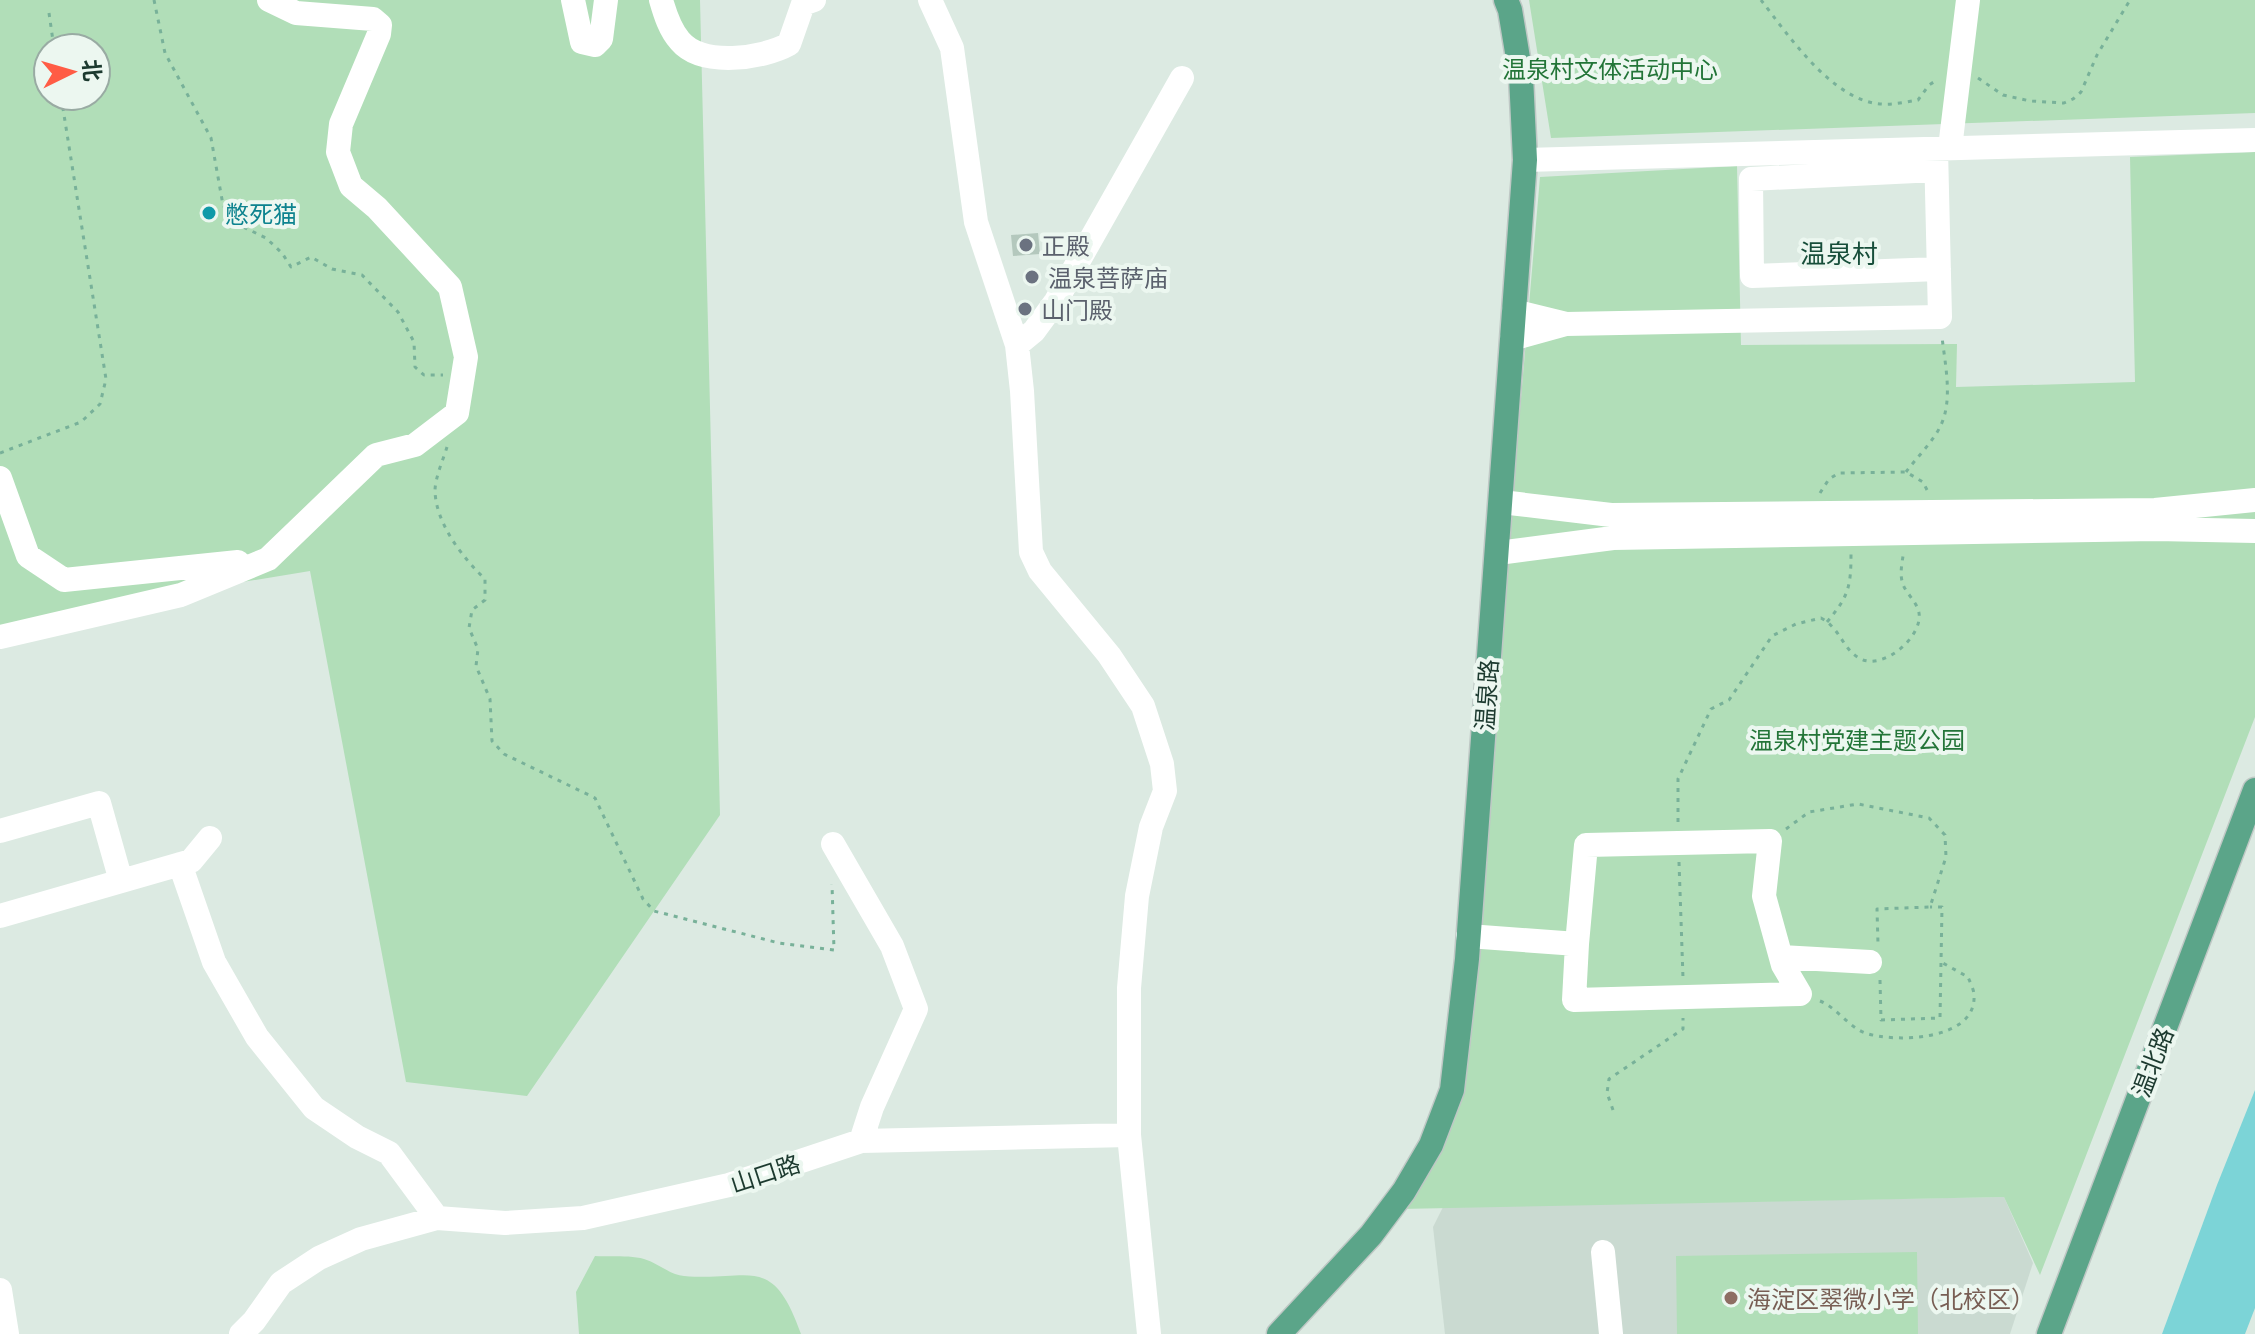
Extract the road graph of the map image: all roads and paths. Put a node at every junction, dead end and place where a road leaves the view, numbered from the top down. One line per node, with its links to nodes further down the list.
1 (154, 0): 23 (path)
2 (269, 0): 23 (street)
3 (573, 0): 4 (street)
4 (606, 0)
5 (661, 0): 6 (street)
6 (814, 0)
7 (930, 0): 22 (street)
8 (1506, 0): 16 (main road, 温泉路)
9 (1968, 0): 15 (street)
10 (49, 13): 11 (path)
11 (52, 32)
12 (1182, 78): 22 (street)
13 (64, 112): 25 (path)
14 (2255, 140): 15 (street)
15 (1941, 156): 16 (street); 17 (street); 17 (street)
16 (1525, 160): 18 (main road, 温泉路)
17 (1939, 269): 19 (street)
18 (1514, 311): 20 (street); 21 (main road, 温泉路)
19 (1940, 317): 20 (street); 26 (path)
20 (1566, 324): 21 (street)
21 (1512, 339): 29 (main road, 温泉路)
22 (1017, 345): 59 (street)
23 (463, 375): 24 (street)
24 (457, 413): 37 (street); 47 (path)
25 (0, 453)
26 (1906, 472): 31 (path); 32 (path)
27 (0, 478): 37 (street)
28 (2255, 500): 30 (street)
29 (1501, 502): 32 (street); 36 (main road, 温泉路)
30 (2156, 520): 31 (street); 33 (street)
31 (1937, 522): 32 (street); 34 (street)
32 (1810, 523): 35 (street); 36 (street)
33 (2255, 531)
34 (1903, 533): 35 (street); 38 (path)
35 (1851, 534): 38 (path)
36 (1498, 553): 51 (main road, 温泉路)
37 (268, 559): 39 (street)
38 (1827, 622): 44 (path)
39 (0, 637)
40 (2255, 790): 69 (main road, 温北路)
41 (0, 831): 48 (street)
42 (210, 838): 46 (street)
43 (1770, 841): 44 (street); 49 (path); 53 (street)
44 (1678, 843): 52 (street); 57 (path)
45 (833, 844): 60 (street)
46 (180, 864): 48 (street); 61 (street)
47 (828, 871)
48 (121, 881): 50 (street)
49 (1930, 907): 54 (path); 55 (path)
50 (0, 916)
51 (1468, 936): 52 (street); 67 (main road, 温泉路)
52 (1577, 944): 57 (street)
53 (1781, 957): 55 (street); 56 (street)
54 (1941, 962): 55 (path); 56 (path)
55 (1876, 964)
56 (1800, 994): 57 (street)
57 (1684, 997): 58 (path)
58 (1613, 1110)
59 (1129, 1135): 60 (street, 山口路); 66 (street)
60 (861, 1141): 61 (street, 山口路)
61 (437, 1218): 65 (street, 山口路)
62 (1603, 1252): 68 (street)
63 (0, 1290): 64 (street)
64 (7, 1334)
65 (241, 1334)
66 (1149, 1334)
67 (1279, 1334)
68 (1611, 1334)
69 (2049, 1334)

